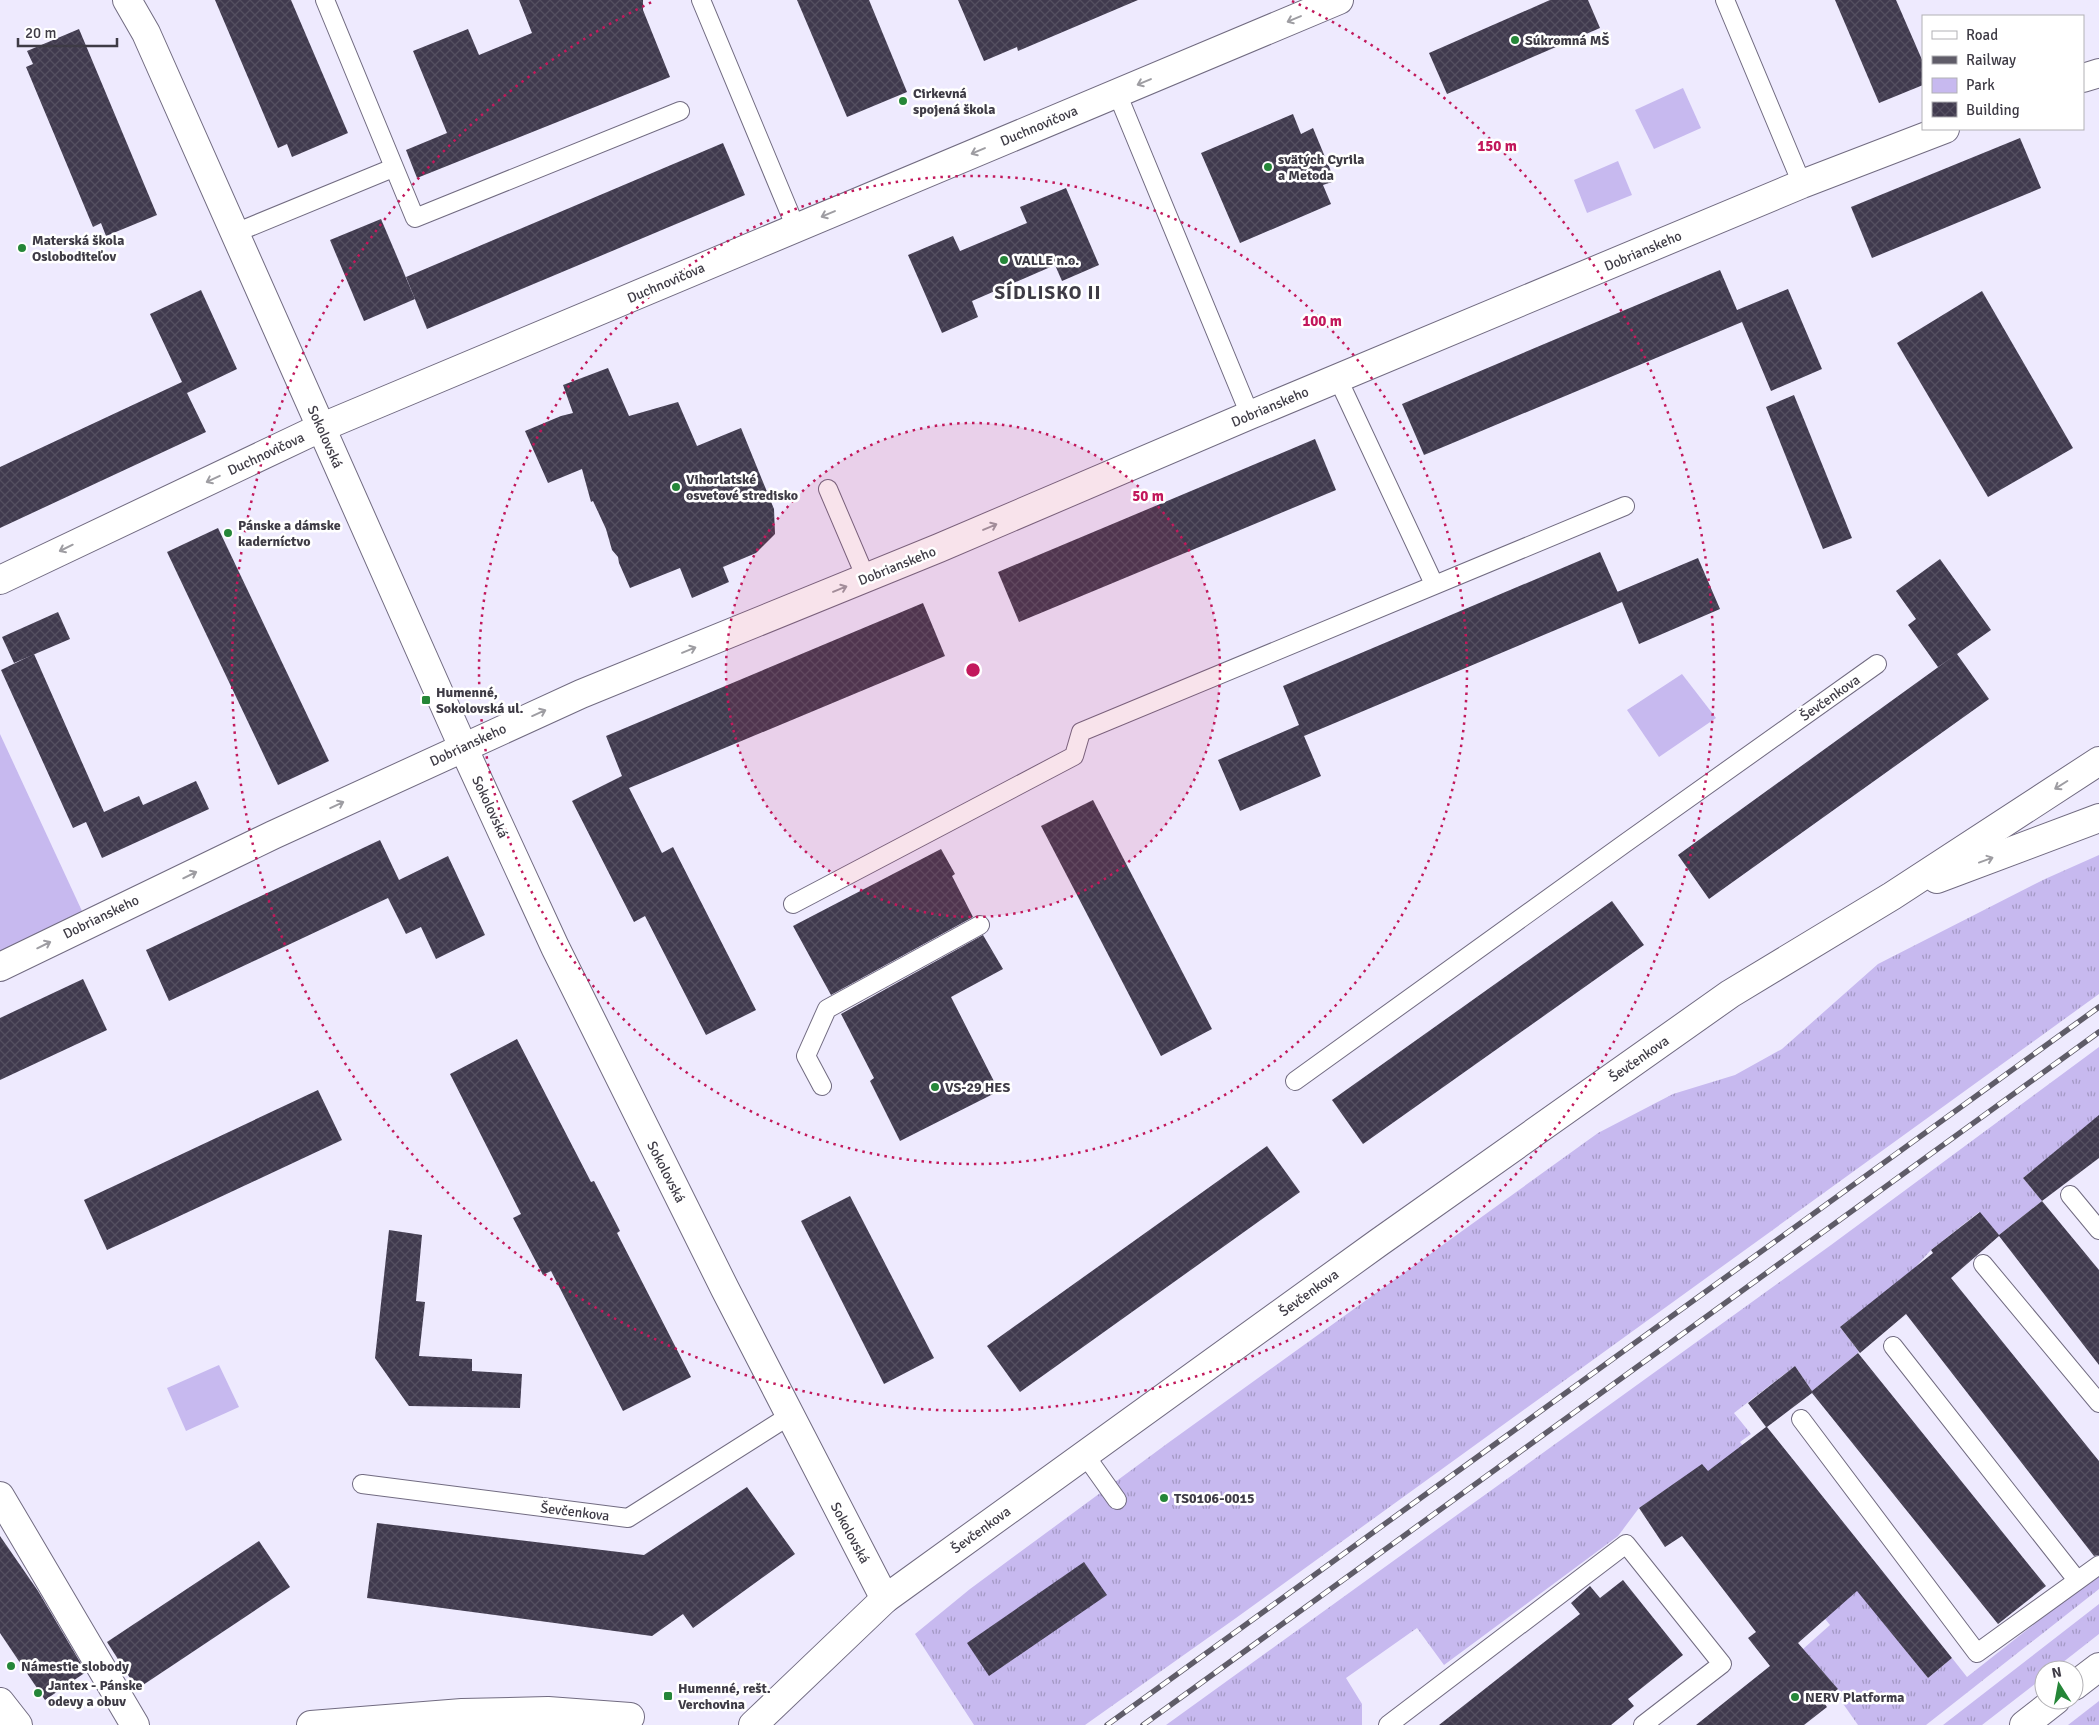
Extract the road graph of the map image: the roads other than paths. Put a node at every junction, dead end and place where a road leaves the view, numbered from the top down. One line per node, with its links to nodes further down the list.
1 (127, 0): 14 (street, Sokolovská)
2 (325, 0): 11 (lane)
3 (701, 0): 13 (lane)
4 (1339, 0): 8 (street, Duchnovičova, one-way to 8)
5 (1725, 0): 12 (lane)
6 (2099, 73): 7 (street)
7 (2084, 78)
8 (1117, 93): 13 (street, Duchnovičova, one-way to 13); 16 (lane)
9 (680, 112): 11 (lane)
10 (1942, 130): 12 (street, Dobrianskeho)
11 (393, 168): 14 (lane)
12 (1802, 184): 15 (street, Dobrianskeho)
13 (796, 228): 17 (street, Duchnovičova)
14 (235, 233): 17 (street, Sokolovská)
15 (1338, 379): 16 (street, Dobrianskeho); 22 (lane)
16 (1250, 415): 20 (street, Dobrianskeho, one-way to 16)
17 (320, 428): 21 (street, Duchnovičova, one-way to 21); 24 (street, Sokolovská)
18 (828, 489): 20 (lane)
19 (1625, 506): 22 (lane)
20 (866, 578): 24 (street, Dobrianskeho, one-way to 20)
21 (0, 580)
22 (1434, 584): 28 (lane)
23 (1877, 664): 31 (lane, Ševčenkova)
24 (463, 747): 30 (street, Dobrianskeho, one-way to 24); 38 (street, Sokolovská)
25 (2099, 762): 27 (street, Ševčenkova, one-way to 27)
26 (2099, 818): 27 (street, Ševčenkova, one-way to 26)
27 (1892, 896): 40 (street, Ševčenkova)
28 (793, 904)
29 (980, 925): 32 (lane)
30 (0, 966)
31 (1295, 1080)
32 (822, 1086)
33 (2070, 1195): 34 (lane)
34 (2099, 1230)
35 (1983, 1264): 37 (lane)
36 (1894, 1346): 45 (lane)
37 (2099, 1403)
38 (790, 1416): 41 (lane, Ševčenkova); 46 (street, Sokolovská)
39 (1802, 1420): 45 (lane)
40 (1085, 1455): 43 (lane); 46 (street, Ševčenkova)
41 (362, 1484)
42 (0, 1496): 53 (street)
43 (1117, 1500)
44 (2099, 1565): 45 (lane)
45 (2077, 1580)
46 (885, 1599): 55 (street, Ševčenkova)
47 (2099, 1667): 48 (street)
48 (2084, 1678)
49 (0, 1702): 52 (street)
50 (2043, 1710): 58 (street)
51 (630, 1717): 54 (street)
52 (18, 1725)
53 (135, 1725)
54 (311, 1725)
55 (753, 1725)
56 (1388, 1725): 57 (lane)
57 (1642, 1725)
58 (2024, 1725)

